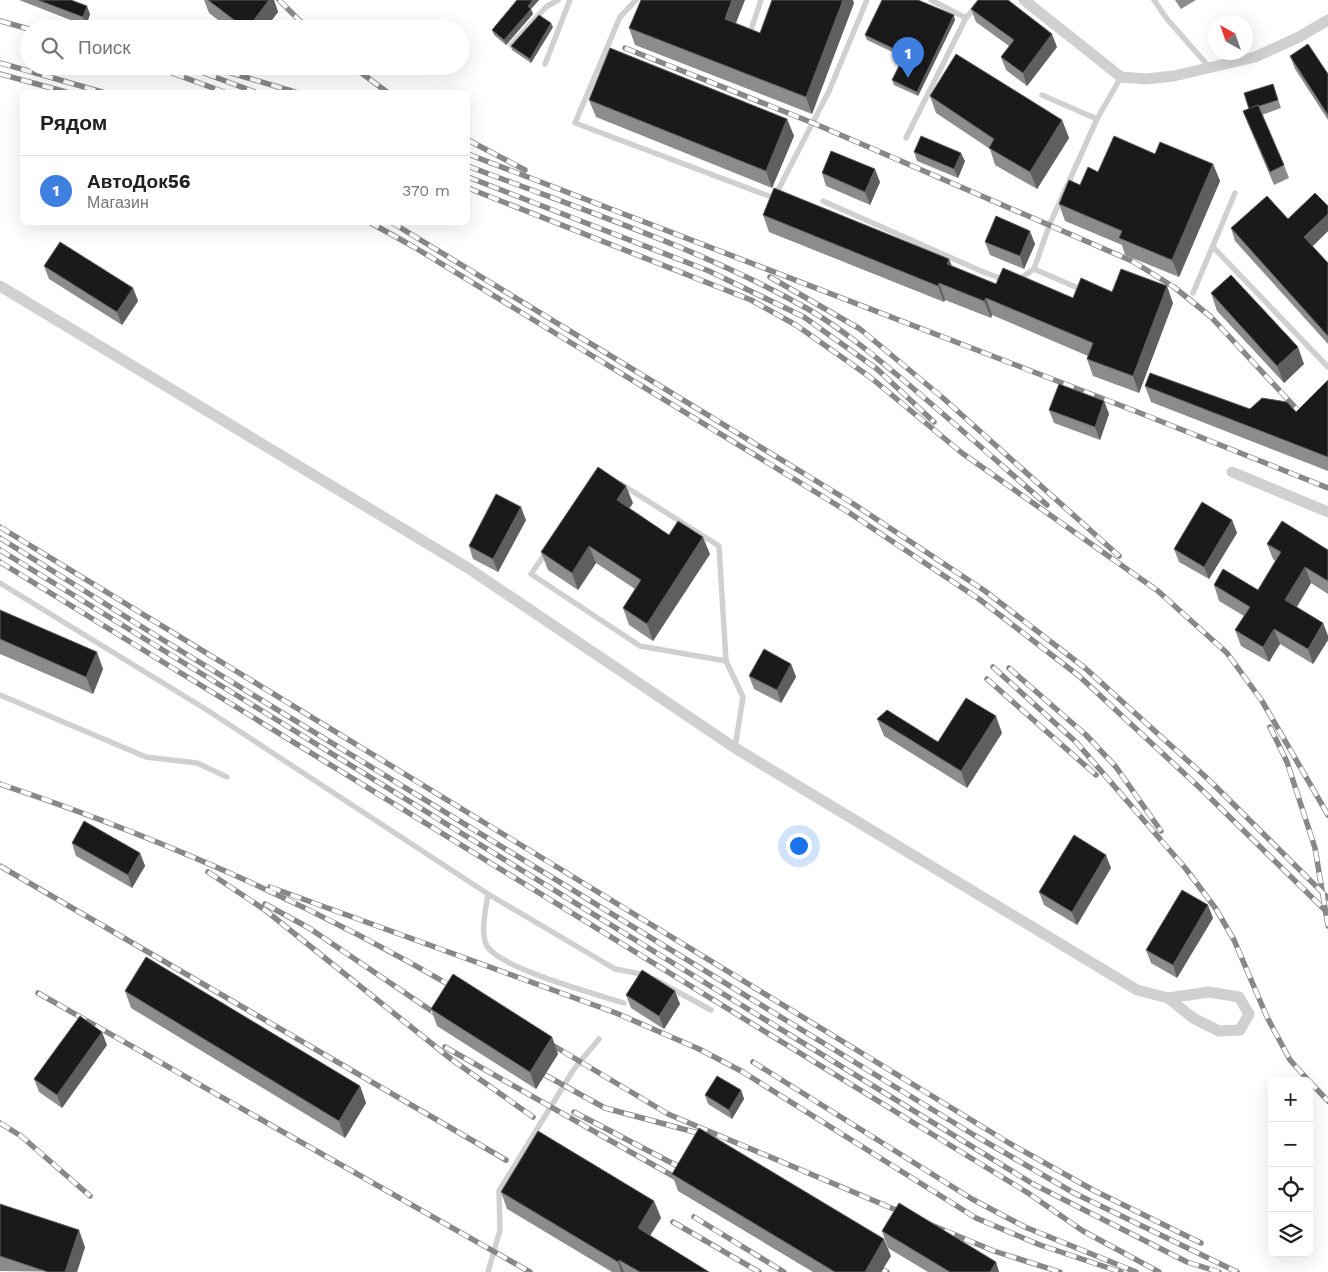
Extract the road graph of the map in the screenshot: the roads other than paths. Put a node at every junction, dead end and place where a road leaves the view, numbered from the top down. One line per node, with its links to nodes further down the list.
1 (558, 0): 13 (lane)
2 (570, 0): 14 (lane)
3 (636, 0): 5 (lane)
4 (761, 0): 12 (lane)
5 (867, 0)
6 (931, 0): 10 (lane)
7 (981, 0): 10 (lane)
8 (1024, 0): 16 (street)
9 (1154, 0): 15 (lane)
10 (966, 18): 19 (lane)
11 (1328, 20): 15 (street)
12 (750, 30)
13 (511, 45)
14 (545, 64)
15 (1210, 68): 16 (street)
16 (1121, 77): 18 (lane)
17 (1042, 95): 18 (lane)
18 (1097, 119): 23 (lane)
19 (906, 138)
20 (1235, 193): 22 (lane)
21 (823, 201): 23 (lane)
22 (1213, 246): 26 (lane); 27 (lane)
23 (1034, 269): 25 (lane)
24 (0, 286): 35 (street)
25 (1078, 288)
26 (1193, 293)
27 (1328, 367)
28 (1232, 472): 30 (street)
29 (618, 482): 33 (lane)
30 (1328, 512)
31 (553, 543): 33 (lane)
32 (0, 583): 37 (lane)
33 (726, 662): 35 (lane)
34 (0, 695): 36 (lane)
35 (735, 748): 38 (street)
36 (227, 777)
37 (488, 894): 39 (lane); 40 (lane)
38 (1168, 998): 38 (street)
39 (624, 1003)
40 (711, 1010)
41 (599, 1039): 42 (lane)
42 (488, 1272)

